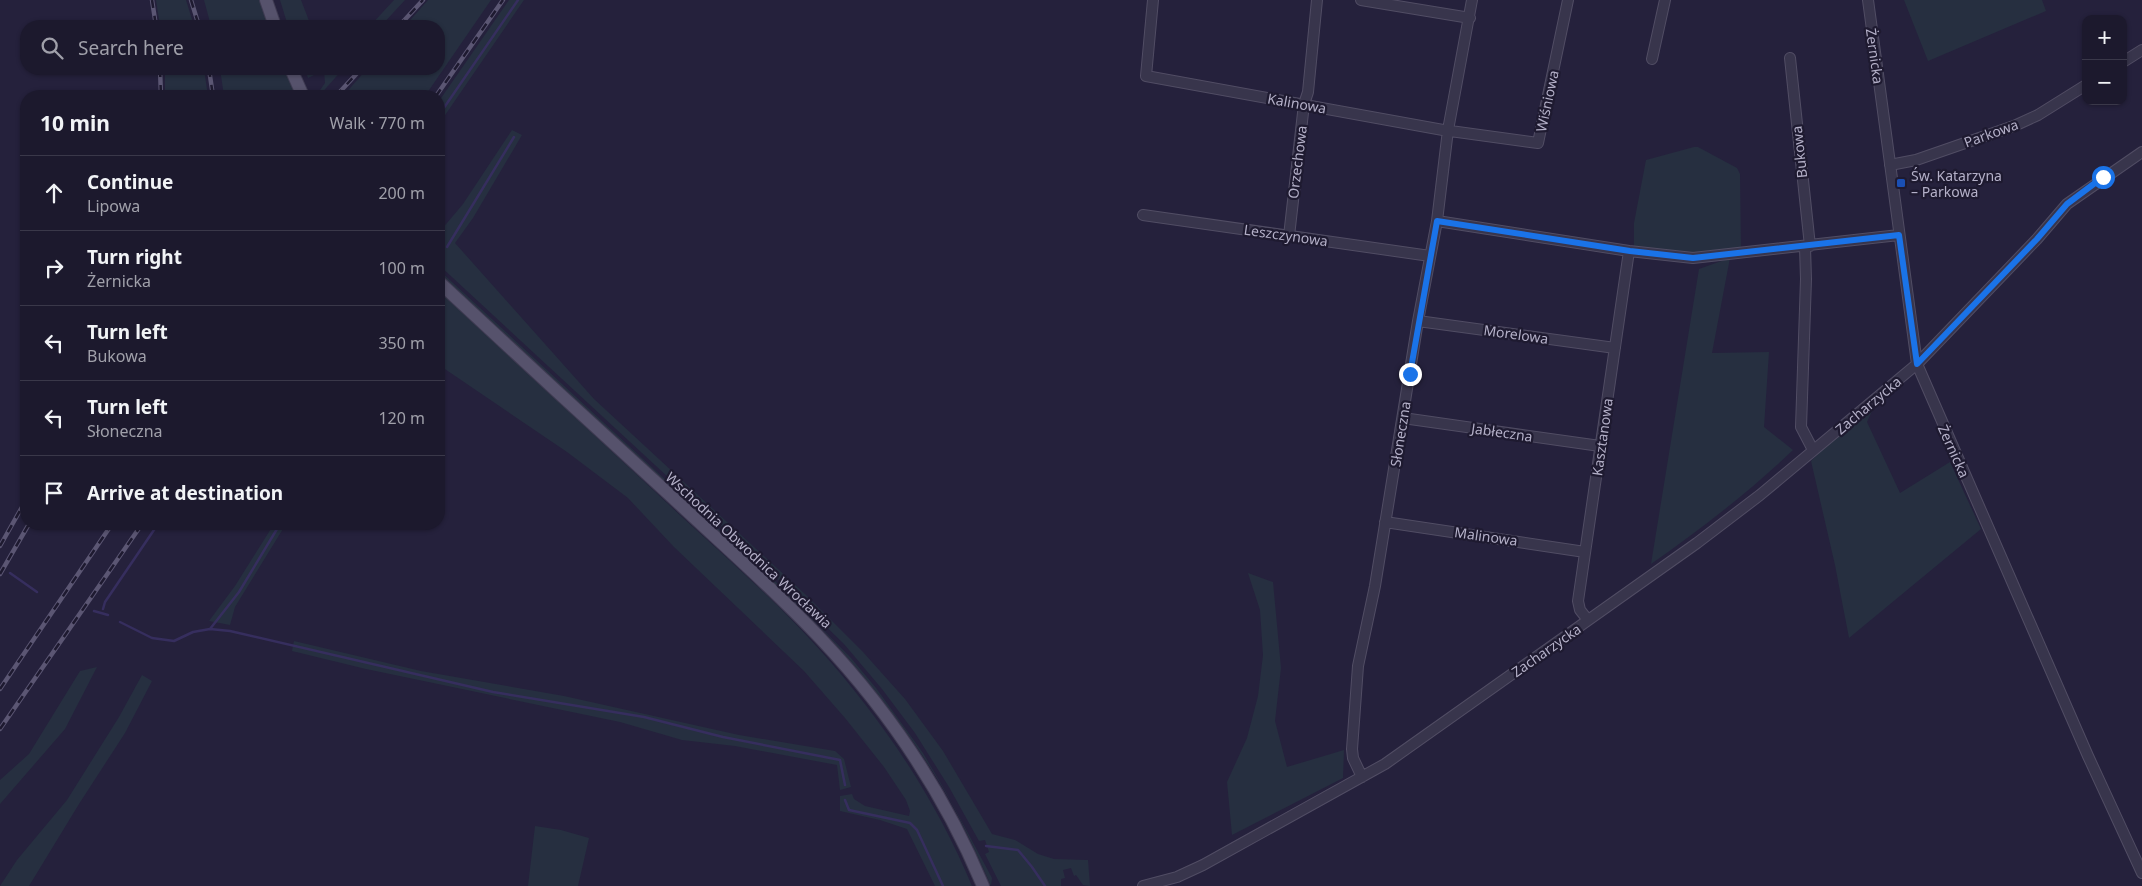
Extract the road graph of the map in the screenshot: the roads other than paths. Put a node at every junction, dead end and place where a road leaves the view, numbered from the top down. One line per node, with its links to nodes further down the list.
1 (266, 0): 10 (main road)
2 (1153, 0): 18 (street, Kalinowa)
3 (1317, 0): 18 (street, Orzechowa)
4 (1361, 0): 9 (street)
5 (1472, 0): 9 (street, Słoneczna)
6 (1568, 0): 19 (street, Wiśniowa)
7 (1665, 0): 13 (street)
8 (1868, 0): 21 (street, Żernicka)
9 (1470, 18): 19 (street, Słoneczna)
10 (273, 20)
11 (2142, 50): 14 (street)
12 (1790, 58): 26 (street, Bukowa)
13 (1652, 59)
14 (2126, 60)
15 (294, 75): 17 (main road)
16 (2082, 88): 21 (street, Parkowa)
17 (300, 90)
18 (1304, 104): 19 (street, Kalinowa); 25 (street, Orzechowa)
19 (1448, 130): 23 (street, Słoneczna)
20 (2142, 152): 32 (street, Zacharzycka)
21 (1890, 165): 24 (street, Żernicka)
22 (1143, 215): 25 (street, Leszczynowa)
23 (1437, 221): 27 (street); 28 (street, Słoneczna)
24 (1899, 235): 26 (street); 32 (street, Żernicka)
25 (1289, 236): 28 (street, Leszczynowa)
26 (1807, 246): 27 (street); 35 (street, Bukowa)
27 (1630, 251): 31 (street, Kasztanowa)
28 (1430, 256): 30 (street, Słoneczna)
29 (445, 288): 41 (main road, Wschodnia Obwodnica Wrocławia)
30 (1418, 321): 31 (street, Morelowa); 33 (street, Słoneczna)
31 (1615, 348): 34 (street, Kasztanowa)
32 (1917, 364): 35 (street, Zacharzycka); 40 (street, Żernicka)
33 (1403, 418): 34 (street, Jabłeczna); 36 (street, Słoneczna)
34 (1600, 446): 37 (street, Kasztanowa)
35 (1813, 450): 38 (street, Zacharzycka)
36 (1385, 522): 37 (street, Malinowa); 39 (street, Słoneczna)
37 (1586, 552): 38 (street, Kasztanowa)
38 (1588, 620): 39 (street, Zacharzycka)
39 (1362, 777): 42 (street, Zacharzycka)
40 (2142, 873)
41 (983, 886)
42 (1143, 886)

